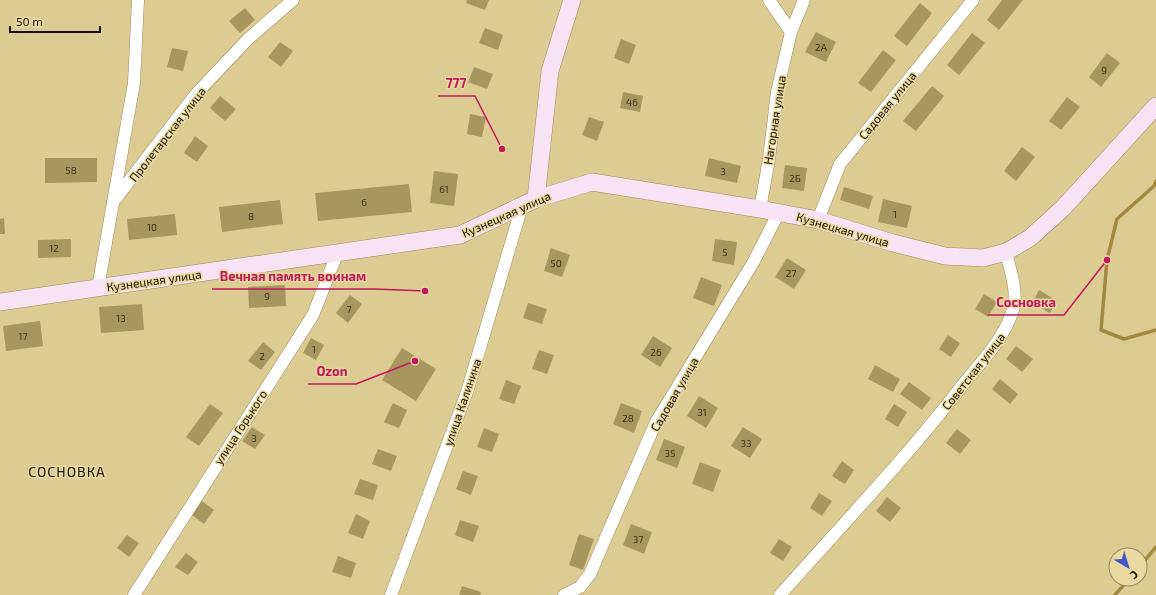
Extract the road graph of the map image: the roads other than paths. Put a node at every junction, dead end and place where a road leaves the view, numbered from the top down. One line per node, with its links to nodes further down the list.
1 (138, 0): 10 (street, Пролетарская улица)
2 (294, 0): 10 (street, Пролетарская улица)
3 (572, 0): 9 (main road, улица Калинина)
4 (769, 0): 7 (street)
5 (804, 0): 7 (street, Нагорная улица)
6 (973, 0): 13 (street, Садовая улица)
7 (791, 32): 11 (street, Нагорная улица)
8 (1156, 106): 14 (main road)
9 (529, 202): 11 (main road, Кузнецкая улица); 15 (main road, Кузнецкая улица); 19 (street, улица Калинина)
10 (112, 203): 16 (street, Пролетарская улица)
11 (760, 209): 12 (main road, Кузнецкая улица)
12 (779, 212): 13 (main road, Кузнецкая улица); 20 (street, Садовая улица)
13 (818, 220): 14 (main road, Кузнецкая улица)
14 (1006, 252): 21 (street, Советская улица)
15 (337, 254): 16 (main road, Кузнецкая улица); 18 (street, улица Горького)
16 (98, 288): 17 (main road, Кузнецкая улица)
17 (0, 302)
18 (134, 595)
19 (391, 595)
20 (564, 595)
21 (780, 595)

